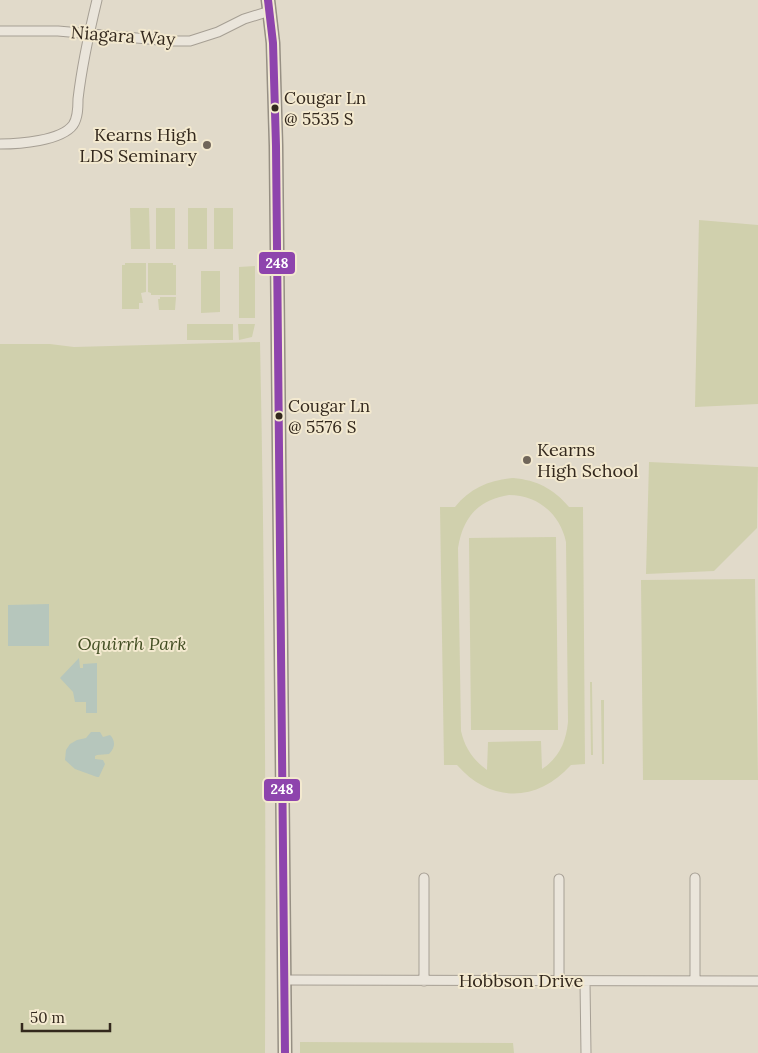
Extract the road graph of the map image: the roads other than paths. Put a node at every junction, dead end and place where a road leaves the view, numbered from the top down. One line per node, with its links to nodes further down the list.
1 (97, 0): 4 (street)
2 (269, 6): 4 (street, Niagara Way); 9 (main road)
3 (0, 31): 4 (street, Niagara Way)
4 (89, 34): 5 (street)
5 (0, 144)
6 (424, 878): 10 (street)
7 (695, 878): 12 (street)
8 (559, 879): 11 (street)
9 (284, 980): 10 (street, Hobbson Drive); 15 (main road)
10 (424, 981): 11 (street, Hobbson Drive)
11 (559, 981): 14 (street, Hobbson Drive)
12 (695, 981): 13 (street, Hobbson Drive); 14 (street, Hobbson Drive)
13 (758, 981)
14 (585, 982): 16 (street)
15 (285, 1053)
16 (586, 1053)

